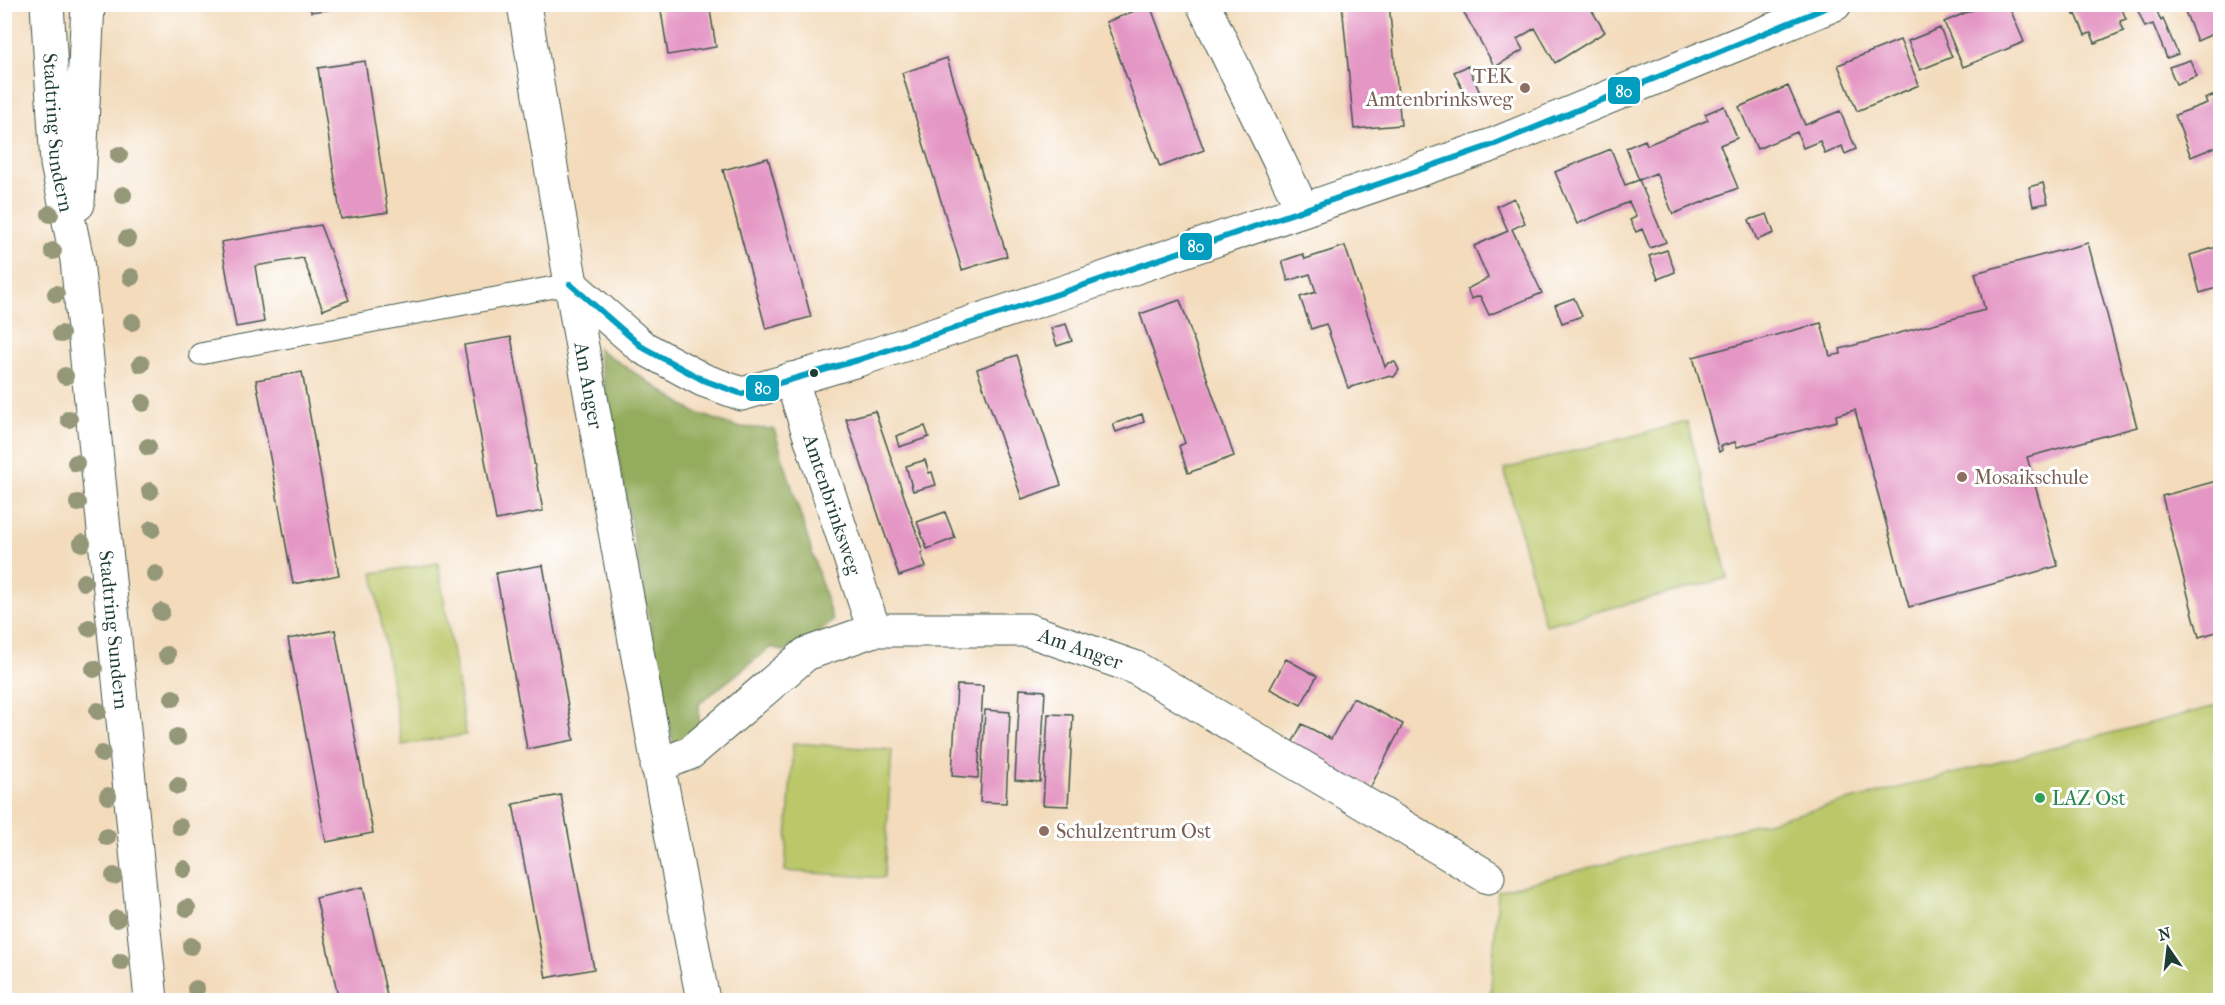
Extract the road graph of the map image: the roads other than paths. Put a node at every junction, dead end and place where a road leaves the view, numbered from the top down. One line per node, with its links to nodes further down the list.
1 (47, 4): 7 (street, Stadtring Sundern)
2 (88, 4): 7 (street, Stadtring Sundern)
3 (524, 4): 8 (street, Am Anger)
4 (1203, 4): 6 (street)
5 (1822, 7): 6 (street)
6 (1303, 210): 10 (street)
7 (77, 260): 14 (street, Stadtring Sundern)
8 (570, 284): 9 (lane); 10 (street); 12 (street, Am Anger)
9 (200, 354)
10 (791, 379): 11 (street, Amtenbrinksweg)
11 (874, 630): 12 (street, Am Anger); 13 (street, Am Anger)
12 (657, 766): 15 (street, Am Anger)
13 (1488, 877)
14 (151, 1000)
15 (703, 1000)

